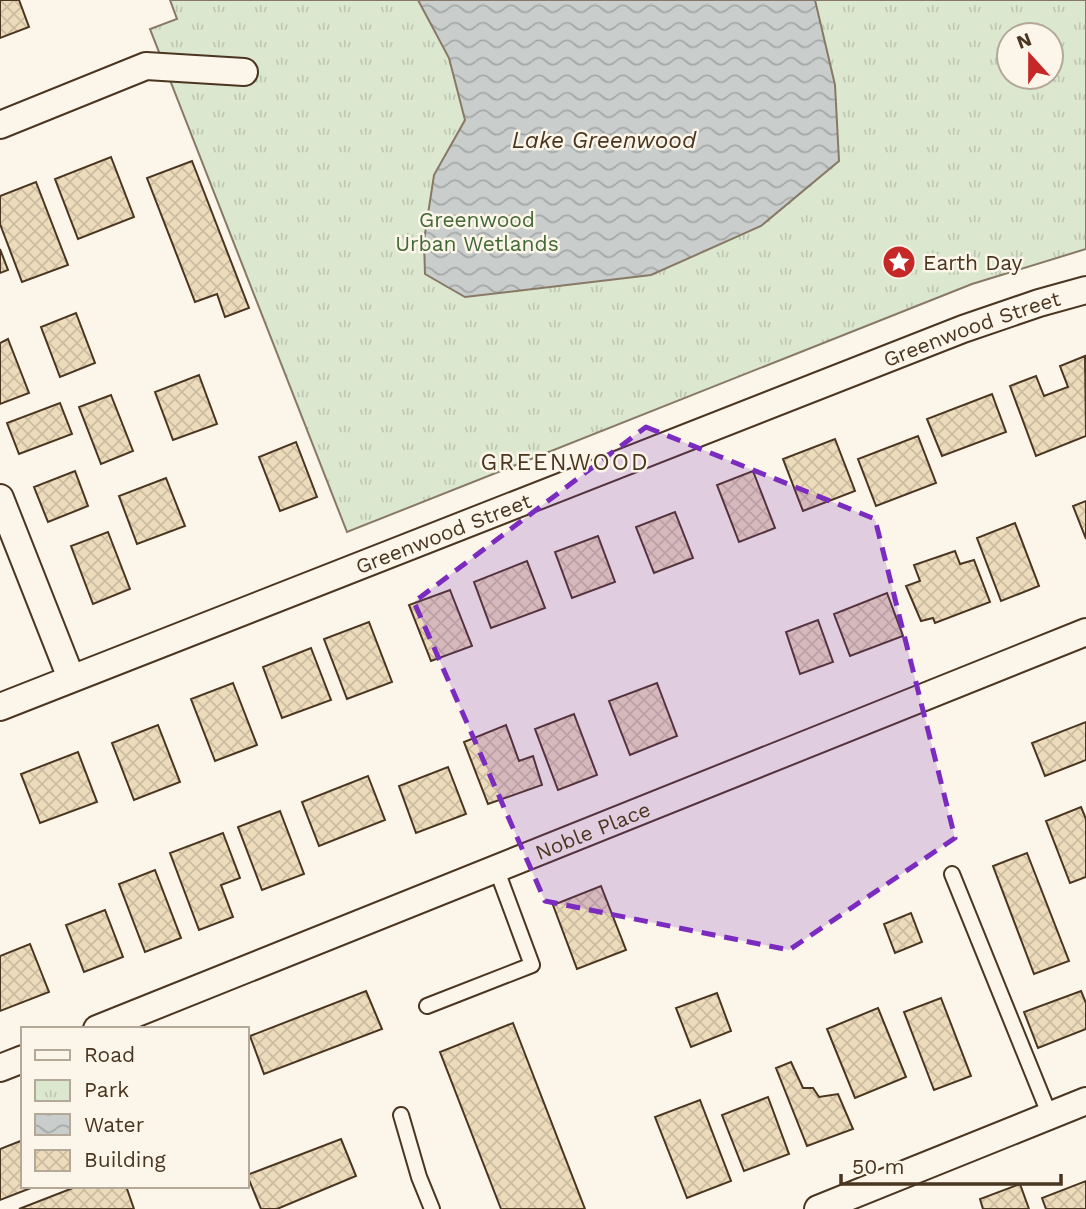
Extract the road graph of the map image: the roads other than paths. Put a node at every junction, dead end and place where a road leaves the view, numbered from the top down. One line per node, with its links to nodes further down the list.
1 (244, 72): 2 (street)
2 (0, 125)
3 (1086, 290): 6 (street, Greenwood Street)
4 (0, 498): 6 (street)
5 (1086, 632): 8 (street, Noble Place)
6 (71, 678): 7 (street, Greenwood Street)
7 (0, 707)
8 (496, 868): 10 (lane); 11 (street, Noble Place)
9 (952, 874): 16 (lane)
10 (427, 1006)
11 (102, 1027)
12 (21, 1060): 13 (street)
13 (0, 1068)
14 (1086, 1101): 16 (street)
15 (401, 1115): 17 (lane)
16 (1050, 1116): 18 (street)
17 (432, 1209)
18 (818, 1209)

